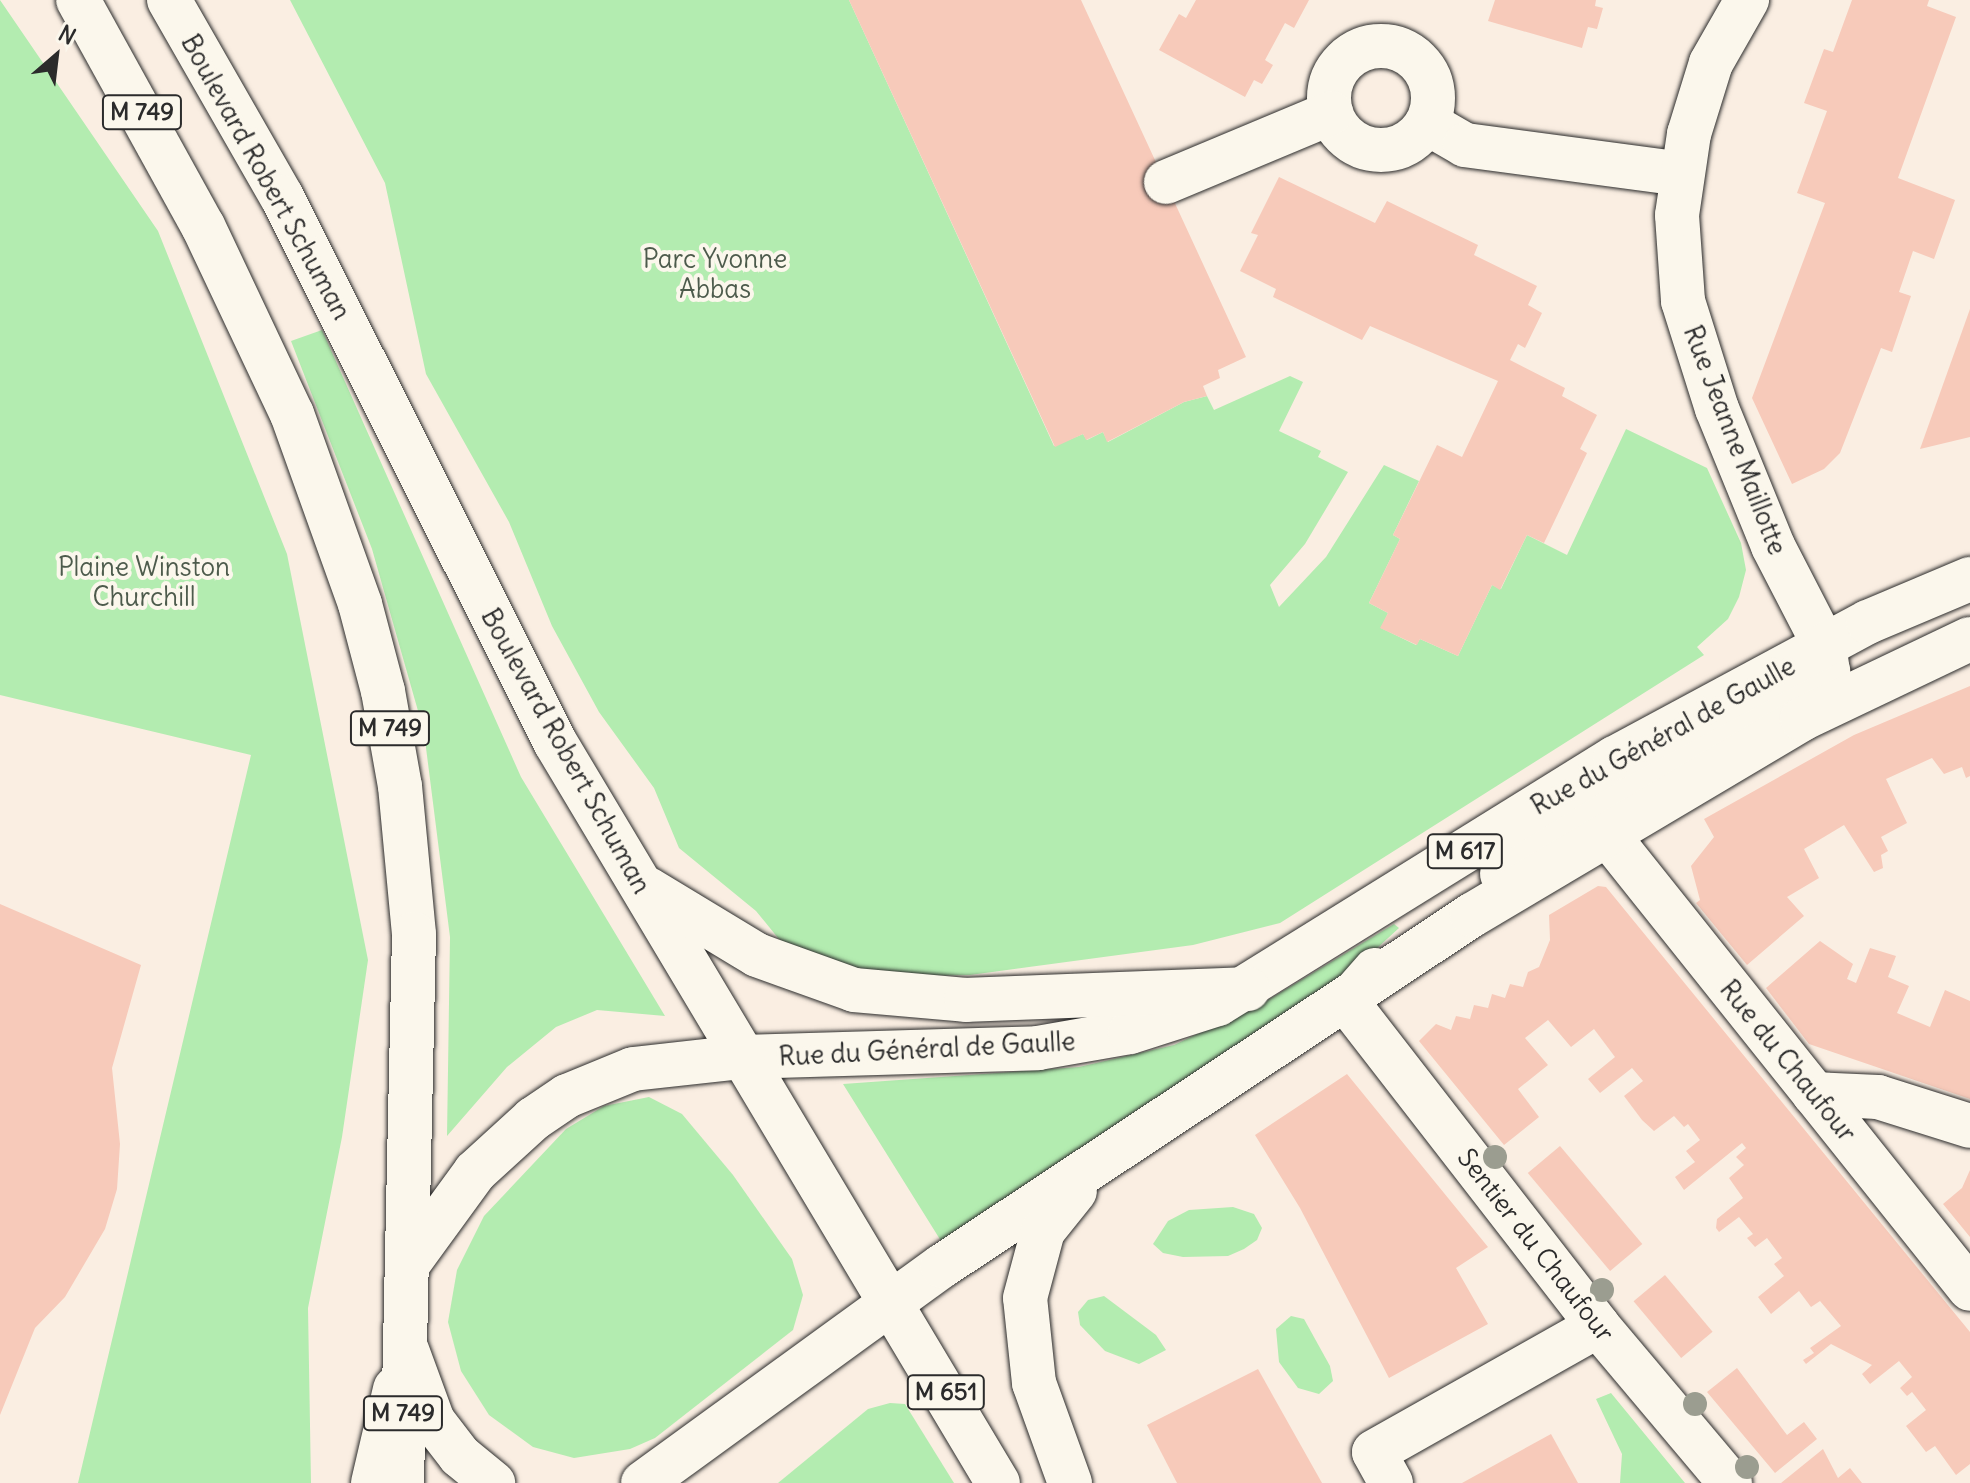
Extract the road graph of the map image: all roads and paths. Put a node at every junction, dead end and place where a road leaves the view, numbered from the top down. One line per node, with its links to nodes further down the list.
1 (78, 0): 19 (main road, M 749)
2 (169, 0): 12 (main road, Boulevard Robert Schuman / M 749)
3 (1747, 0): 6 (main road, Rue Jeanne Maillotte)
4 (1331, 113): 5 (main road); 5 (main road); 7 (main road)
5 (1427, 123): 6 (main road)
6 (1682, 174): 10 (main road, Rue Jeanne Maillotte)
7 (1166, 182)
8 (1970, 579): 10 (main road, Rue du Général de Gaulle / M 617)
9 (1970, 639): 11 (main road, Rue du Général de Gaulle / M 617)
10 (1824, 645): 13 (main road, Rue du Général de Gaulle / M 617); 14 (main road, Rue du Général de Gaulle)
11 (1606, 833): 14 (main road, Rue du Général de Gaulle / M 617); 16 (main road, Rue du Chaufour)
12 (636, 879): 13 (main road); 15 (main road, Boulevard Robert Schuman / M 749)
13 (1248, 989): 15 (main road, Rue du Général de Gaulle / M 617)
14 (1347, 1002): 18 (main road, Rue du Général de Gaulle / M 617); 22 (main road, Sentier du Chaufour)
15 (742, 1057): 19 (main road, Rue du Général de Gaulle); 21 (main road, Boulevard Robert Schuman / M 749)
16 (1814, 1094): 17 (main road); 20 (main road, Rue du Chaufour)
17 (1970, 1126)
18 (1118, 1153): 21 (main road, Rue du Général de Gaulle / M 617); 31 (main road)
19 (408, 1264): 23 (main road, M 749)
20 (1970, 1289)
21 (889, 1303): 25 (main road, Rue du Général de Gaulle); 30 (main road, Boulevard Robert Schuman / M 651)
22 (1598, 1326): 24 (main road); 32 (main road, Sentier du Chaufour)
23 (405, 1344): 26 (main road); 27 (main road, M 749); 28 (main road)
24 (1382, 1468)
25 (659, 1472): 29 (main road, Rue du Général de Gaulle)
26 (373, 1483)
27 (402, 1483)
28 (493, 1483)
29 (621, 1483)
30 (998, 1483)
31 (1070, 1483)
32 (1730, 1483)

